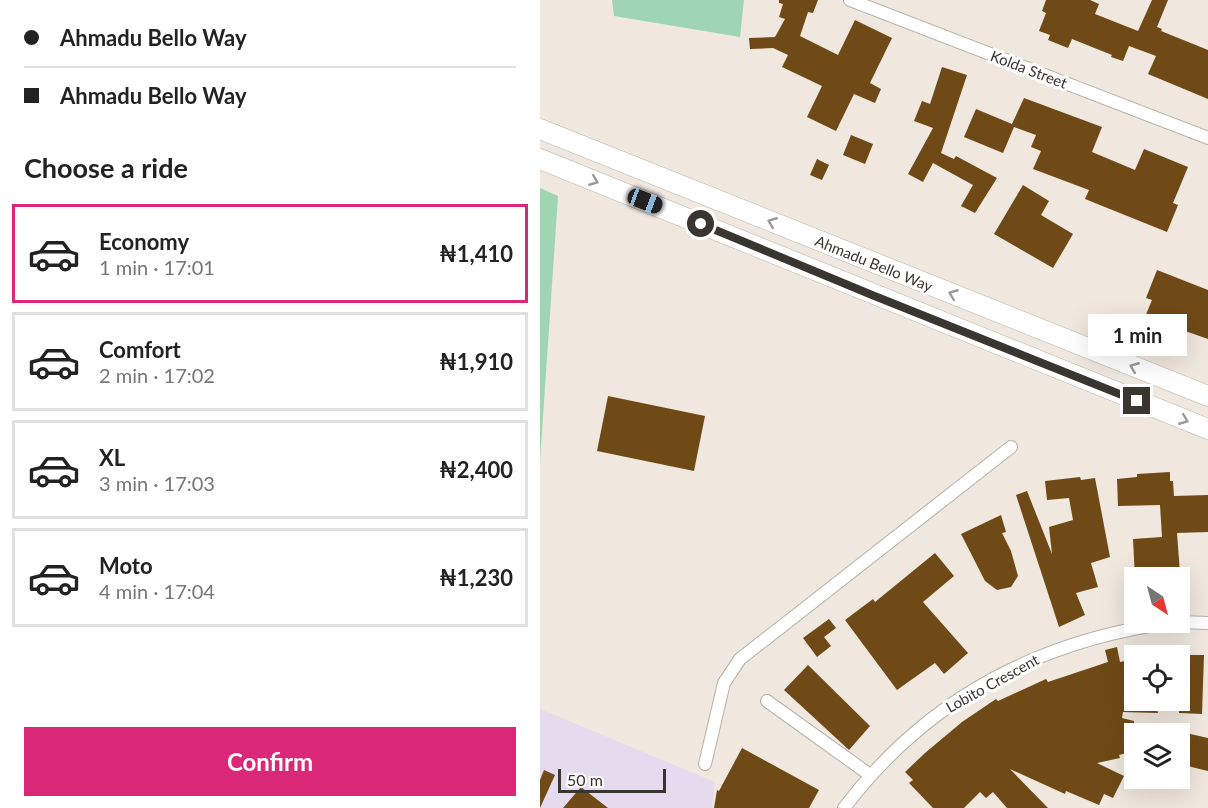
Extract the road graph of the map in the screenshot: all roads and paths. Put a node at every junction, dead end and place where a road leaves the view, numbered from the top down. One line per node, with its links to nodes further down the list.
1 (850, 0): 3 (street, Kolda Street)
2 (540, 129): 5 (main road, Ahmadu Bello Way, one-way to 2)
3 (1208, 138)
4 (540, 159): 6 (main road, Ahmadu Bello Way, one-way to 6)
5 (1208, 396)
6 (1208, 429)
7 (1011, 447): 12 (street)
8 (1190, 622): 9 (street, Lobito Crescent)
9 (1208, 623)
10 (1124, 630): 13 (street, Lobito Crescent)
11 (767, 701): 13 (street)
12 (705, 765)
13 (870, 775): 14 (street, Lobito Crescent)
14 (844, 808)

